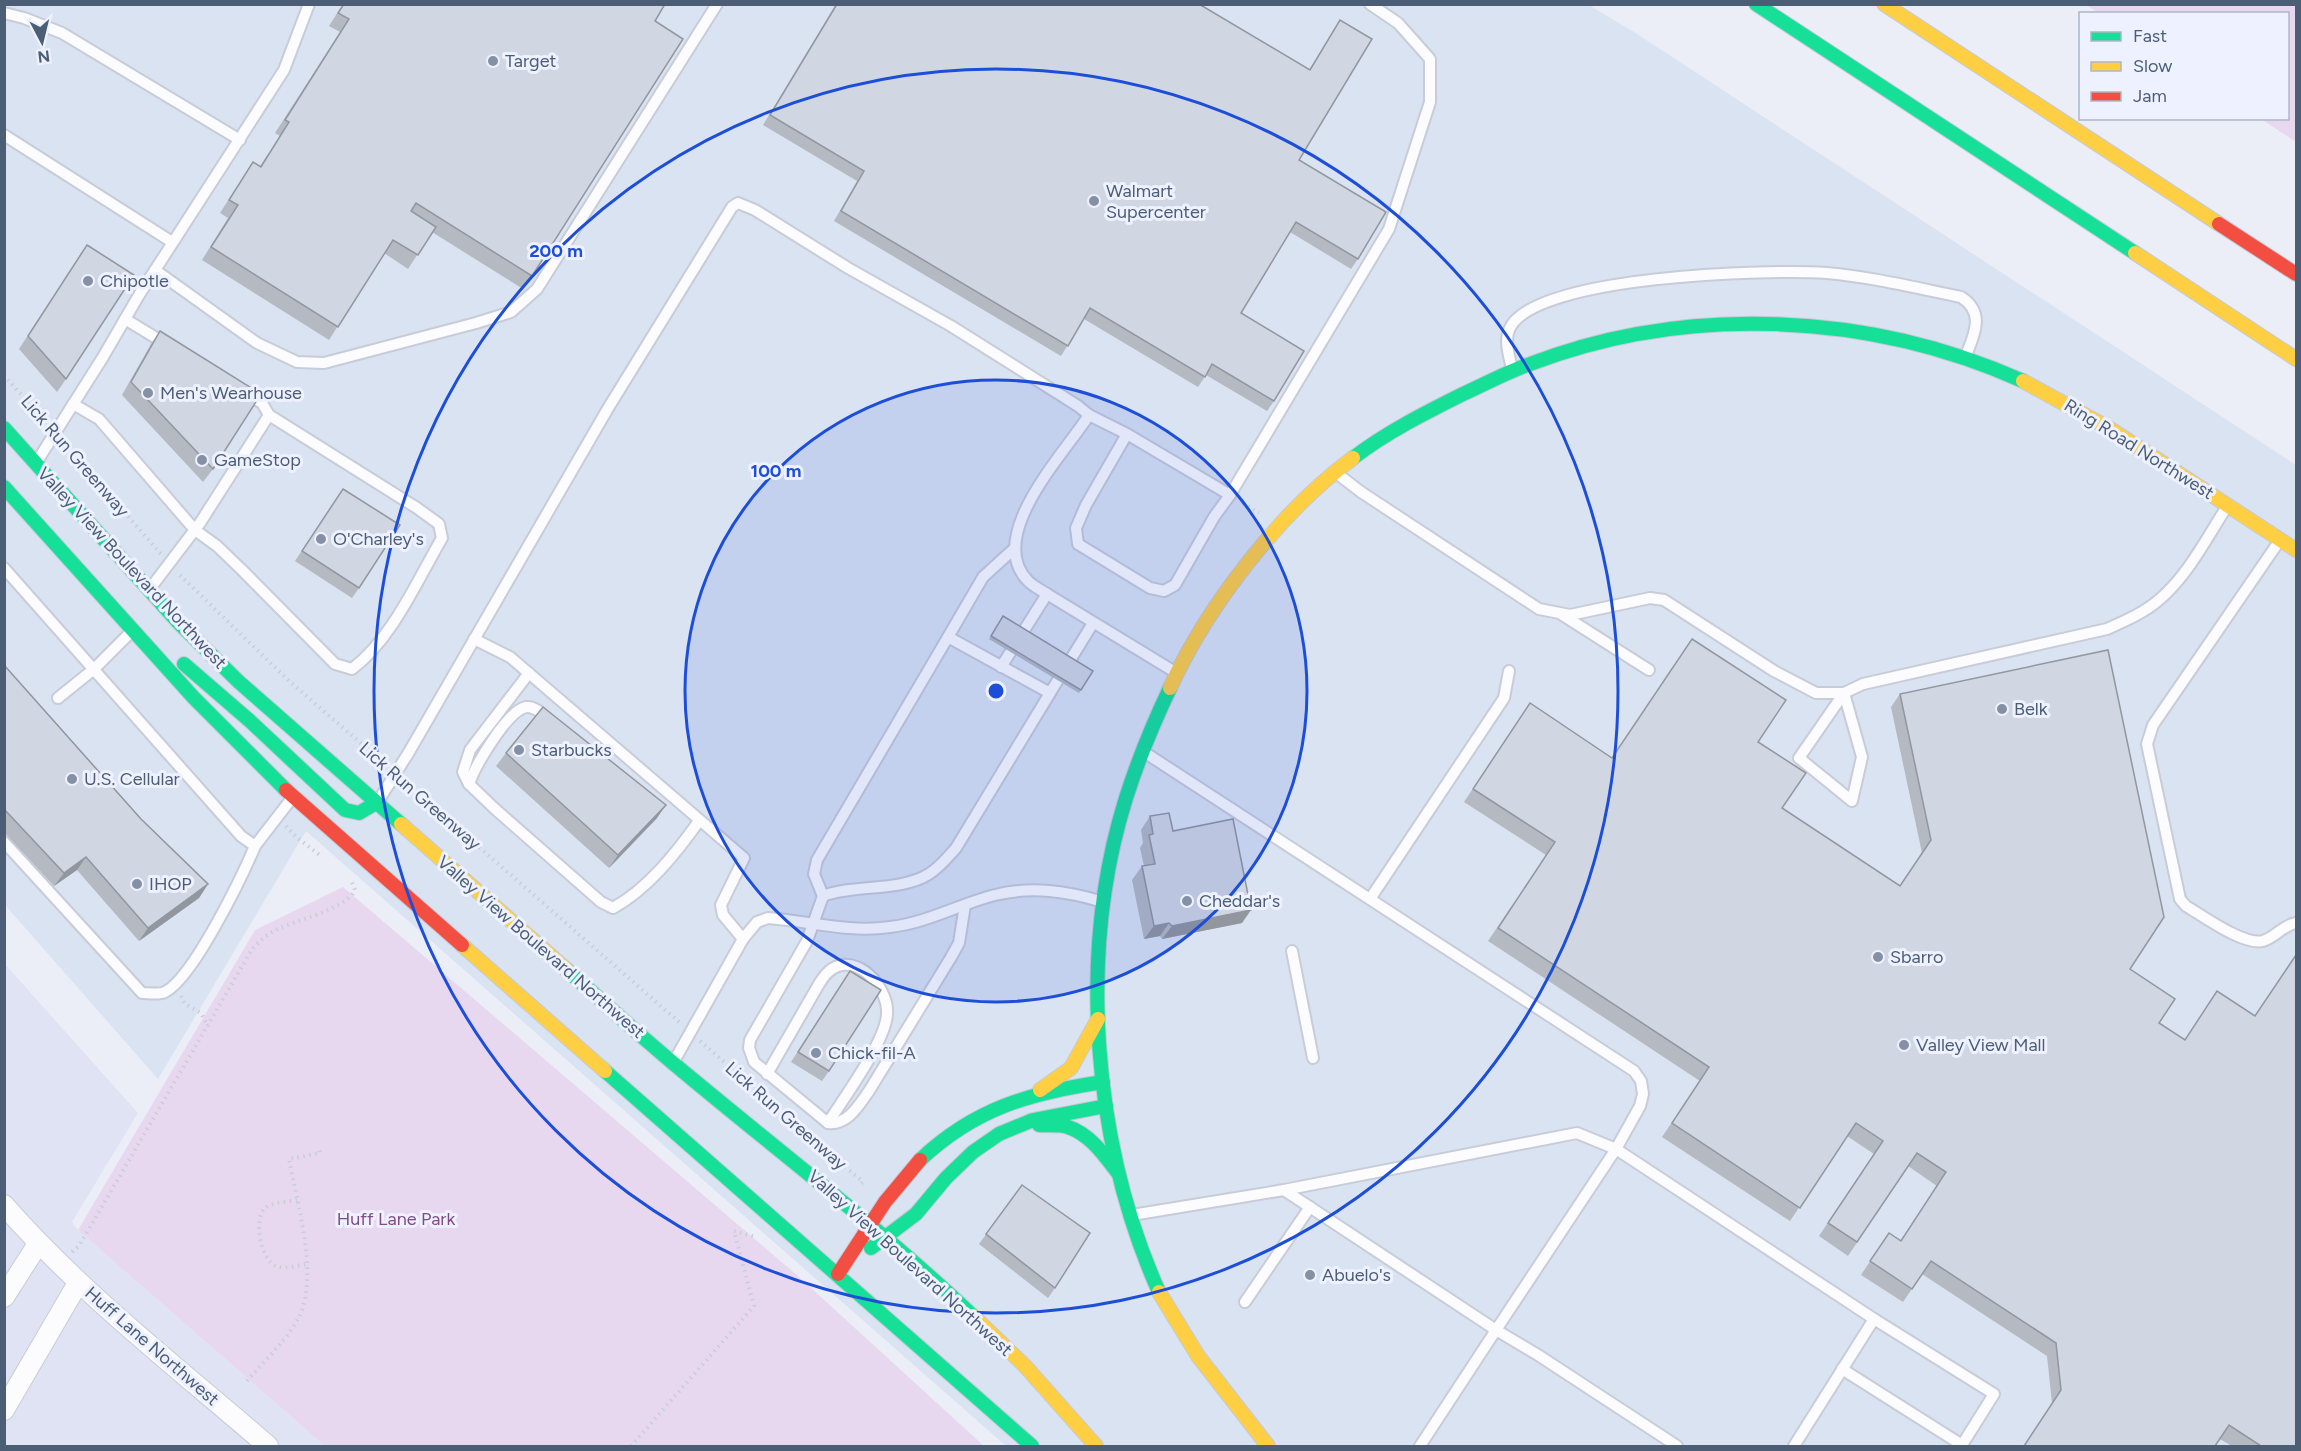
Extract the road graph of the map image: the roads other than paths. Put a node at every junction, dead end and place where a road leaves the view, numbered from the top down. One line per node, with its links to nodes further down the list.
1 (309, 4): 8 (lane)
2 (717, 4): 10 (lane)
3 (1370, 4): 26 (lane)
4 (1756, 4): 15 (main road)
5 (1884, 4): 11 (main road)
6 (4, 13): 8 (lane)
7 (4, 135): 9 (lane)
8 (240, 140): 9 (lane)
9 (172, 242): 10 (lane)
10 (155, 270): 12 (lane)
11 (2296, 274)
12 (125, 319): 13 (lane); 18 (lane)
13 (174, 349)
14 (1965, 358): 16 (main road, Ring Road Northwest); 16 (lane); 27 (main road, Ring Road Northwest)
15 (2296, 359)
16 (1512, 370): 24 (main road, Ring Road Northwest)
17 (232, 385): 19 (lane)
18 (73, 404): 23 (lane); 28 (lane)
19 (269, 415): 28 (lane); 28 (lane)
20 (1089, 416): 22 (lane); 30 (lane); 40 (lane)
21 (4, 428): 23 (main road, Valley View Boulevard Northwest)
22 (1127, 434): 26 (lane); 26 (lane)
23 (36, 463): 34 (main road, Valley View Boulevard Northwest)
24 (1335, 472): 36 (lane); 45 (main road, Ring Road Northwest)
25 (4, 487): 38 (main road)
26 (1230, 495)
27 (2228, 505): 29 (main road, Ring Road Northwest); 48 (lane)
28 (195, 530): 34 (lane)
29 (2280, 540): 31 (main road, Ring Road Northwest); 63 (lane)
30 (1015, 548): 35 (lane); 39 (lane)
31 (2296, 550)
32 (4, 568): 42 (lane)
33 (122, 579): 34 (main road)
34 (145, 587): 54 (main road, Valley View Boulevard Northwest)
35 (1047, 594): 37 (lane); 41 (lane)
36 (1561, 614): 43 (lane); 48 (lane)
37 (1093, 623): 45 (lane); 47 (lane)
38 (132, 631): 42 (lane); 53 (main road); 54 (main road)
39 (948, 637): 41 (lane); 58 (lane)
40 (474, 639): 46 (lane); 54 (lane)
41 (1001, 667): 47 (lane)
42 (94, 669): 49 (lane); 57 (lane)
43 (1649, 670)
44 (1509, 671): 59 (lane)
45 (1175, 672): 51 (main road, Ring Road Northwest)
46 (529, 673): 52 (lane); 55 (lane)
47 (1050, 693): 58 (lane)
48 (1844, 693): 48 (lane)
49 (58, 698)
50 (556, 727): 52 (lane)
51 (1140, 750): 59 (lane); 60 (main road, Ring Road Northwest)
52 (469, 784): 55 (lane)
53 (293, 796): 57 (lane); 84 (main road)
54 (376, 803): 68 (main road, Valley View Boulevard Northwest)
55 (699, 820): 64 (lane)
56 (4, 842): 57 (lane)
57 (255, 846)
58 (823, 896): 62 (lane)
59 (1370, 899): 75 (lane)
60 (1103, 902): 61 (lane); 66 (main road, Ring Road Northwest)
61 (965, 905): 62 (lane); 73 (lane)
62 (815, 923): 64 (lane); 69 (lane)
63 (2296, 923)
64 (742, 939): 68 (lane)
65 (1292, 951): 67 (lane)
66 (1098, 1019): 70 (main road, Ring Road Northwest); 71 (main road)
67 (1313, 1058)
68 (673, 1063): 81 (main road, Valley View Boulevard Northwest)
69 (767, 1074): 73 (lane); 73 (lane)
70 (1103, 1082): 71 (main road); 72 (main road, Ring Road Northwest)
71 (1029, 1096): 81 (main road)
72 (1106, 1106): 74 (main road); 76 (main road, Ring Road Northwest)
73 (828, 1123)
74 (1010, 1129): 76 (main road); 82 (main road)
75 (1616, 1149): 77 (lane); 88 (lane); 89 (lane)
76 (1120, 1176): 80 (main road, Ring Road Northwest)
77 (1284, 1190): 79 (lane); 80 (lane)
78 (4, 1205): 83 (street, Huff Lane Northwest)
79 (1310, 1208): 87 (lane); 89 (lane)
80 (1130, 1216): 95 (main road, Ring Road Northwest)
81 (870, 1225): 82 (main road, Valley View Boulevard Northwest); 84 (main road)
82 (884, 1237): 84 (main road); 94 (main road, Valley View Boulevard Northwest)
83 (38, 1244): 85 (street, Huff Lane Northwest); 86 (street)
84 (838, 1274): 93 (main road)
85 (78, 1283): 91 (street); 92 (street, Huff Lane Northwest)
86 (4, 1297)
87 (1245, 1302)
88 (1874, 1319): 90 (lane); 90 (lane)
89 (1496, 1330): 96 (lane); 97 (lane)
90 (1842, 1369): 98 (lane)
91 (4, 1410)
92 (268, 1446)
93 (1032, 1446)
94 (1096, 1446)
95 (1268, 1446)
96 (1420, 1446)
97 (1677, 1446)
98 (1794, 1446)

